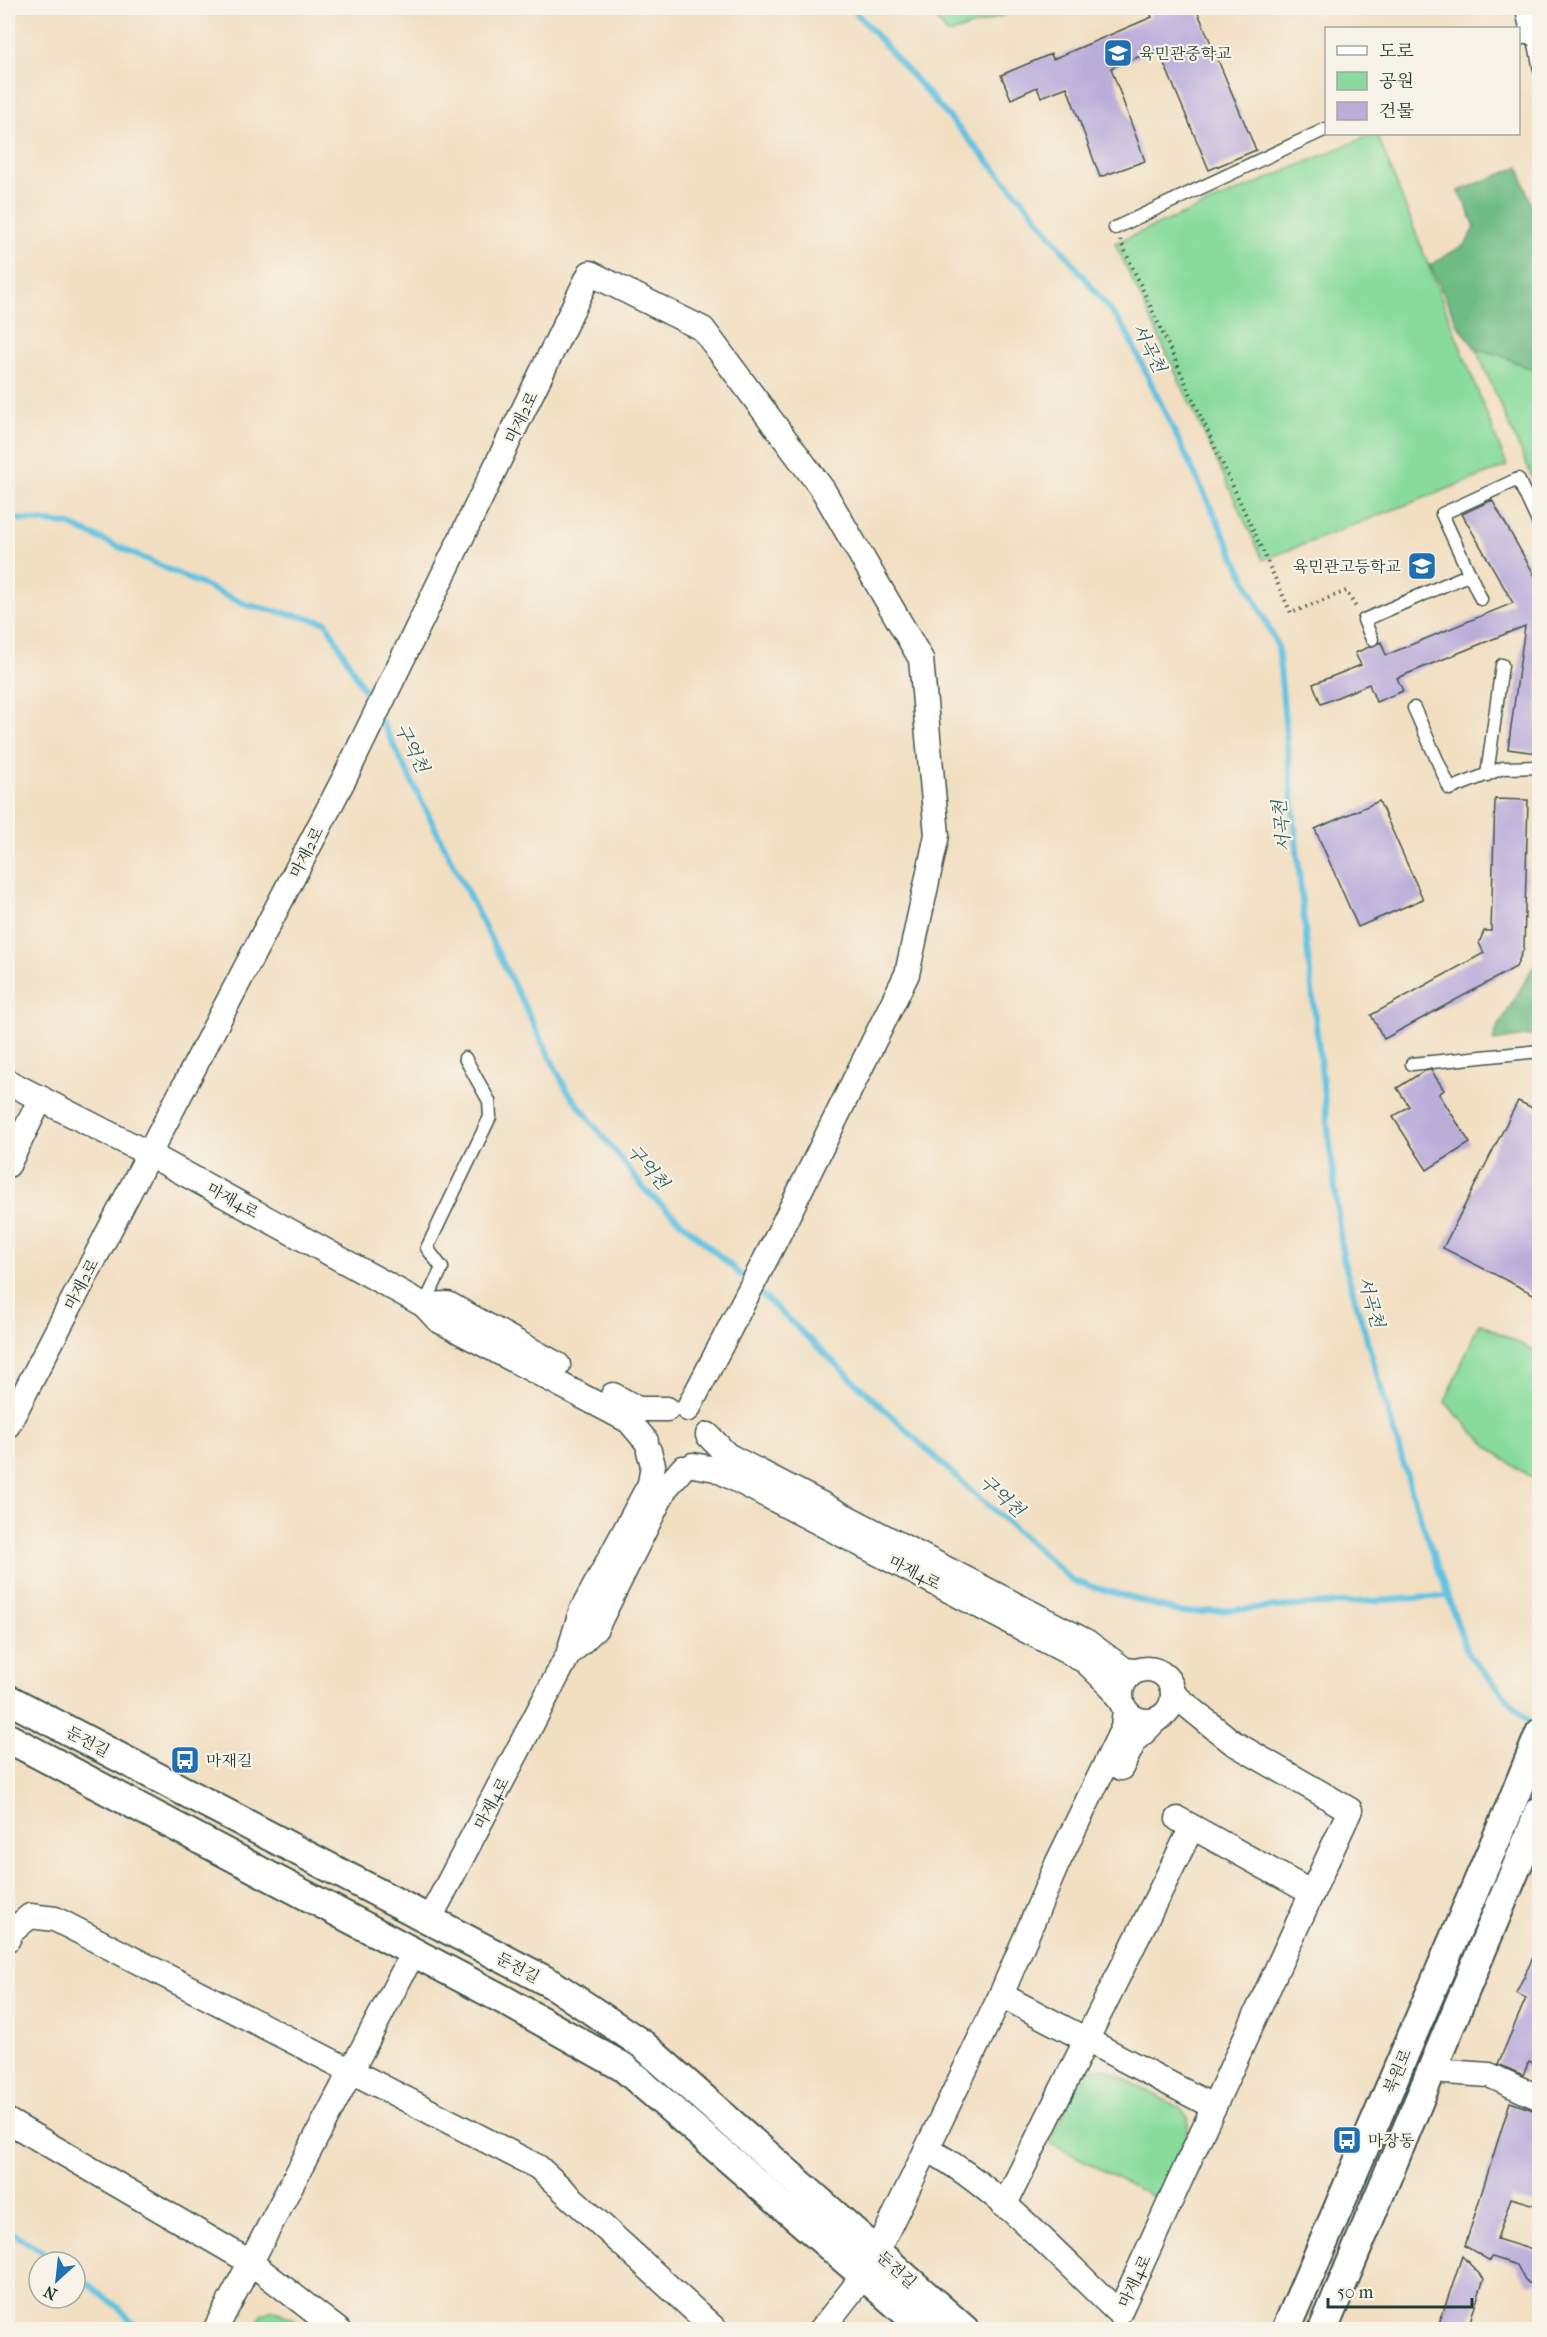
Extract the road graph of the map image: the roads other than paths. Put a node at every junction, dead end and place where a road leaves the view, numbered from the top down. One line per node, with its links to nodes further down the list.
1 (1528, 8): 2 (street)
2 (1526, 37): 3 (lane)
3 (1539, 70)
4 (1325, 129): 5 (lane)
5 (1115, 228)
6 (1539, 526): 7 (lane)
7 (1470, 574): 8 (lane); 9 (lane)
8 (1481, 599)
9 (1372, 639)
10 (1502, 665): 13 (lane)
11 (1414, 708): 13 (lane)
12 (1539, 767): 13 (lane)
13 (1487, 775)
14 (1539, 1051): 16 (lane)
15 (465, 1058): 21 (lane)
16 (1412, 1064)
17 (8, 1082): 18 (street, 마재4로)
18 (41, 1098): 19 (street, 마재4로); 20 (street)
19 (149, 1154): 21 (street, 마재4로); 22 (street, 마재2로); 23 (street, 마재2로)
20 (8, 1165)
21 (424, 1305): 22 (street, 마재4로); 25 (street, 마재4로)
22 (677, 1409): 24 (street); 25 (street)
23 (8, 1425)
24 (708, 1435): 26 (street); 28 (street, 마재4로)
25 (647, 1446): 26 (street); 27 (street, 마재4로)
26 (688, 1466): 27 (street, 마재4로); 31 (street, 마재4로)
27 (568, 1654): 38 (street, 마재4로)
28 (1134, 1671): 29 (street); 31 (street)
29 (1173, 1694): 32 (street); 35 (street, 마재4로)
30 (8, 1699): 38 (street, 둔전길)
31 (1123, 1706): 32 (street); 41 (street)
32 (1160, 1718): 35 (street, 마재4로); 41 (street)
33 (1539, 1733): 58 (street, 북원로)
34 (8, 1738): 40 (street, 둔전길)
35 (1232, 1742): 37 (street, 마재4로)
36 (1537, 1817): 44 (street, 북원로)
37 (1312, 1893): 42 (street); 46 (street, 마재4로)
38 (429, 1920): 40 (street); 51 (street, 둔전길)
39 (8, 1939): 43 (street)
40 (413, 1953): 43 (street); 51 (street, 둔전길)
41 (1001, 1995): 42 (street); 48 (street)
42 (1086, 2040): 46 (street); 49 (street)
43 (352, 2070): 50 (street); 54 (street)
44 (1431, 2071): 45 (street); 59 (street, 북원로)
45 (1539, 2098)
46 (1214, 2107): 49 (street, 마재4로)
47 (8, 2121): 50 (street)
48 (927, 2149): 49 (street, 마재4로); 51 (street)
49 (1004, 2206)
50 (250, 2262): 52 (street); 53 (street)
51 (871, 2264): 55 (street); 56 (street, 둔전길); 57 (street, 둔전길)
52 (215, 2330)
53 (338, 2330)
54 (716, 2330)
55 (821, 2330)
56 (926, 2330)
57 (964, 2330)
58 (1286, 2330)
59 (1323, 2330)

